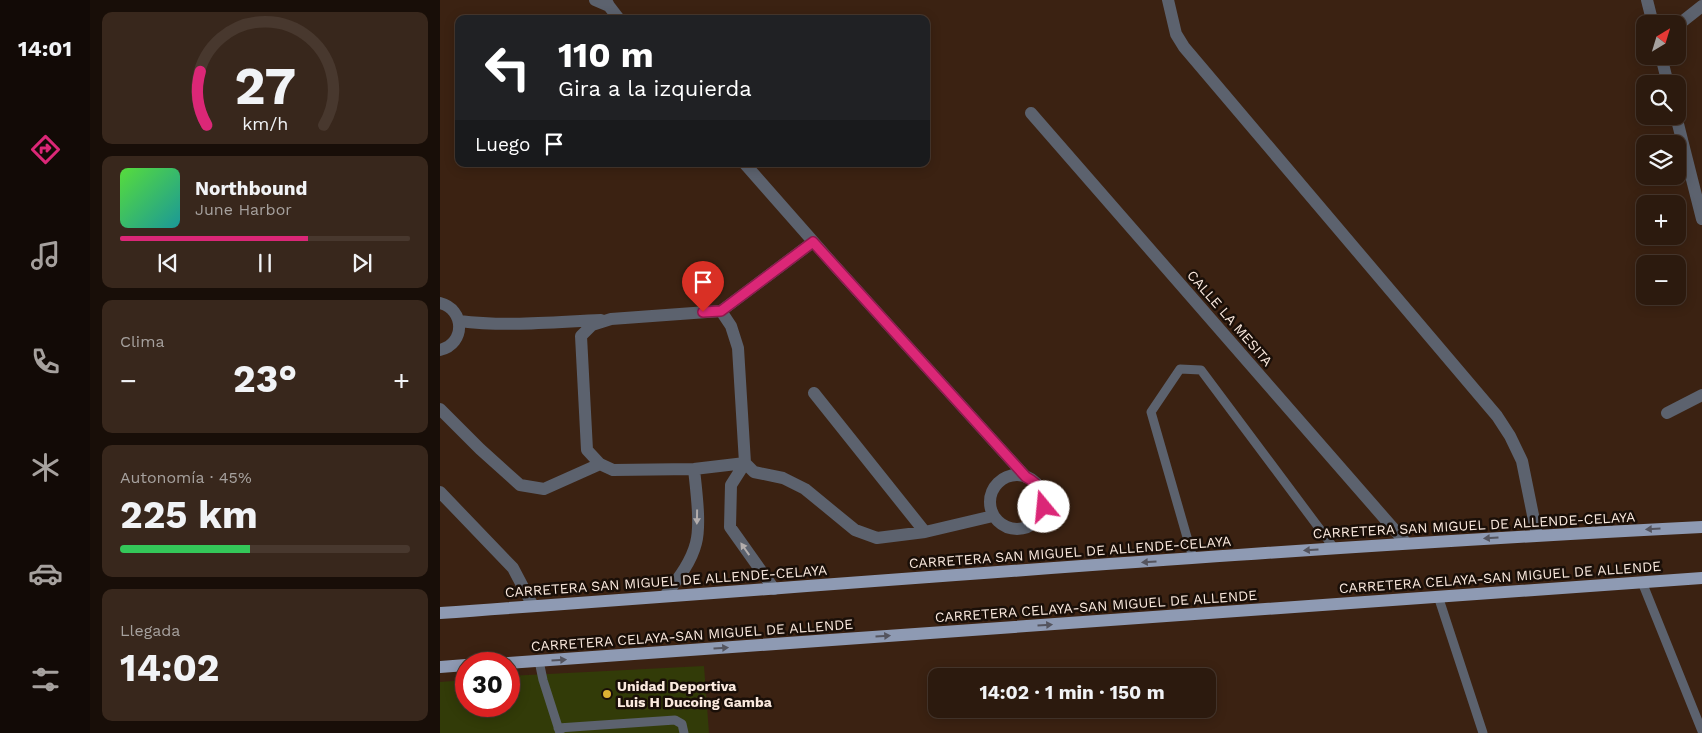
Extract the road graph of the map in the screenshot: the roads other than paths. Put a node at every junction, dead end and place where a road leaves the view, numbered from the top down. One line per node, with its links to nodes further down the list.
1 (595, 0): 4 (street)
2 (1168, 0): 32 (street)
3 (1646, 0): 7 (street)
4 (607, 3): 6 (street)
5 (1702, 6): 8 (street)
6 (616, 15)
7 (1650, 15)
8 (1686, 19)
9 (1031, 113): 33 (street, CALLE LA MESITA)
10 (1679, 125): 12 (street)
11 (749, 167): 14 (street)
12 (1699, 196): 13 (street)
13 (1702, 219)
14 (813, 242): 16 (street); 27 (street)
15 (440, 303): 18 (street)
16 (721, 311): 17 (street); 24 (street)
17 (611, 319): 18 (street); 25 (street)
18 (459, 321): 19 (street)
19 (440, 350)
20 (814, 393): 31 (street)
21 (1702, 394): 23 (street)
22 (440, 409): 25 (street)
23 (1667, 413)
24 (745, 463): 26 (street); 31 (street); 38 (street, one-way to 24)
25 (600, 464): 26 (street)
26 (694, 469): 39 (street, one-way to 39)
27 (1026, 477): 29 (street); 29 (street)
28 (440, 492): 41 (street)
29 (993, 516): 31 (street)
30 (1702, 526): 32 (main road, CARRETERA SAN MIGUEL DE ALLENDE-CELAYA, one-way to 32)
31 (925, 532)
32 (1537, 535): 33 (main road, CARRETERA SAN MIGUEL DE ALLENDE-CELAYA, one-way to 33)
33 (1406, 543): 34 (main road, CARRETERA SAN MIGUEL DE ALLENDE-CELAYA)
34 (1334, 548): 35 (main road, CARRETERA SAN MIGUEL DE ALLENDE-CELAYA, one-way to 35); 35 (lane)
35 (1193, 558): 38 (main road, CARRETERA SAN MIGUEL DE ALLENDE-CELAYA, one-way to 38)
36 (1702, 578): 37 (main road, CARRETERA CELAYA-SAN MIGUEL DE ALLENDE)
37 (1642, 582): 40 (main road, CARRETERA CELAYA-SAN MIGUEL DE ALLENDE); 48 (lane)
38 (774, 589): 39 (main road, CARRETERA SAN MIGUEL DE ALLENDE-CELAYA)
39 (665, 596): 41 (main road, CARRETERA SAN MIGUEL DE ALLENDE-CELAYA)
40 (1438, 596): 43 (main road, CARRETERA CELAYA-SAN MIGUEL DE ALLENDE, one-way to 40); 50 (lane)
41 (533, 606): 42 (main road, CARRETERA SAN MIGUEL DE ALLENDE-CELAYA)
42 (440, 612)
43 (539, 661): 44 (main road, CARRETERA CELAYA-SAN MIGUEL DE ALLENDE); 47 (lane)
44 (520, 662)
45 (455, 666): 46 (main road)
46 (440, 667)
47 (559, 731): 49 (lane)
48 (1702, 731)
49 (684, 733)
50 (1483, 733)

